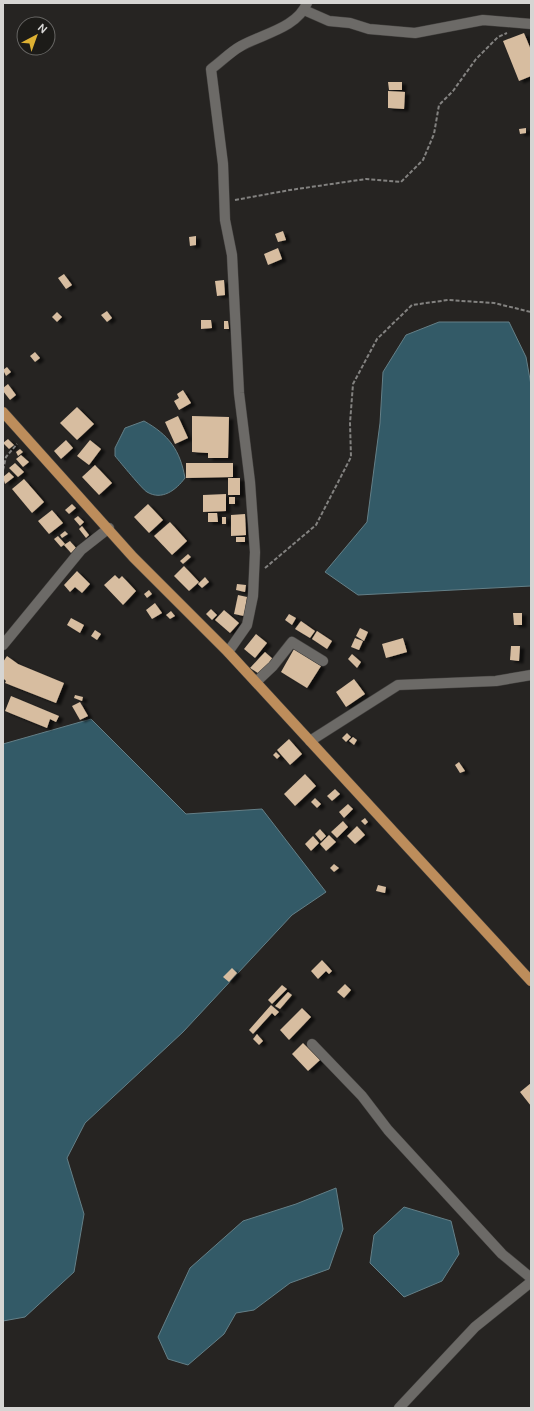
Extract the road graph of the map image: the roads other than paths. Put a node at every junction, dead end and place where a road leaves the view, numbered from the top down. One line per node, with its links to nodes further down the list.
1 (305, 6): 2 (street); 6 (street)
2 (528, 24)
3 (3, 412): 4 (main road)
4 (109, 528): 5 (street); 6 (main road)
5 (3, 645)
6 (228, 652): 9 (main road)
7 (323, 662): 9 (street)
8 (531, 675): 10 (street)
9 (256, 682): 10 (main road)
10 (310, 741): 11 (main road)
11 (531, 981)
12 (312, 1044): 13 (street)
13 (531, 1278)
14 (531, 1282): 15 (street)
15 (399, 1408)

